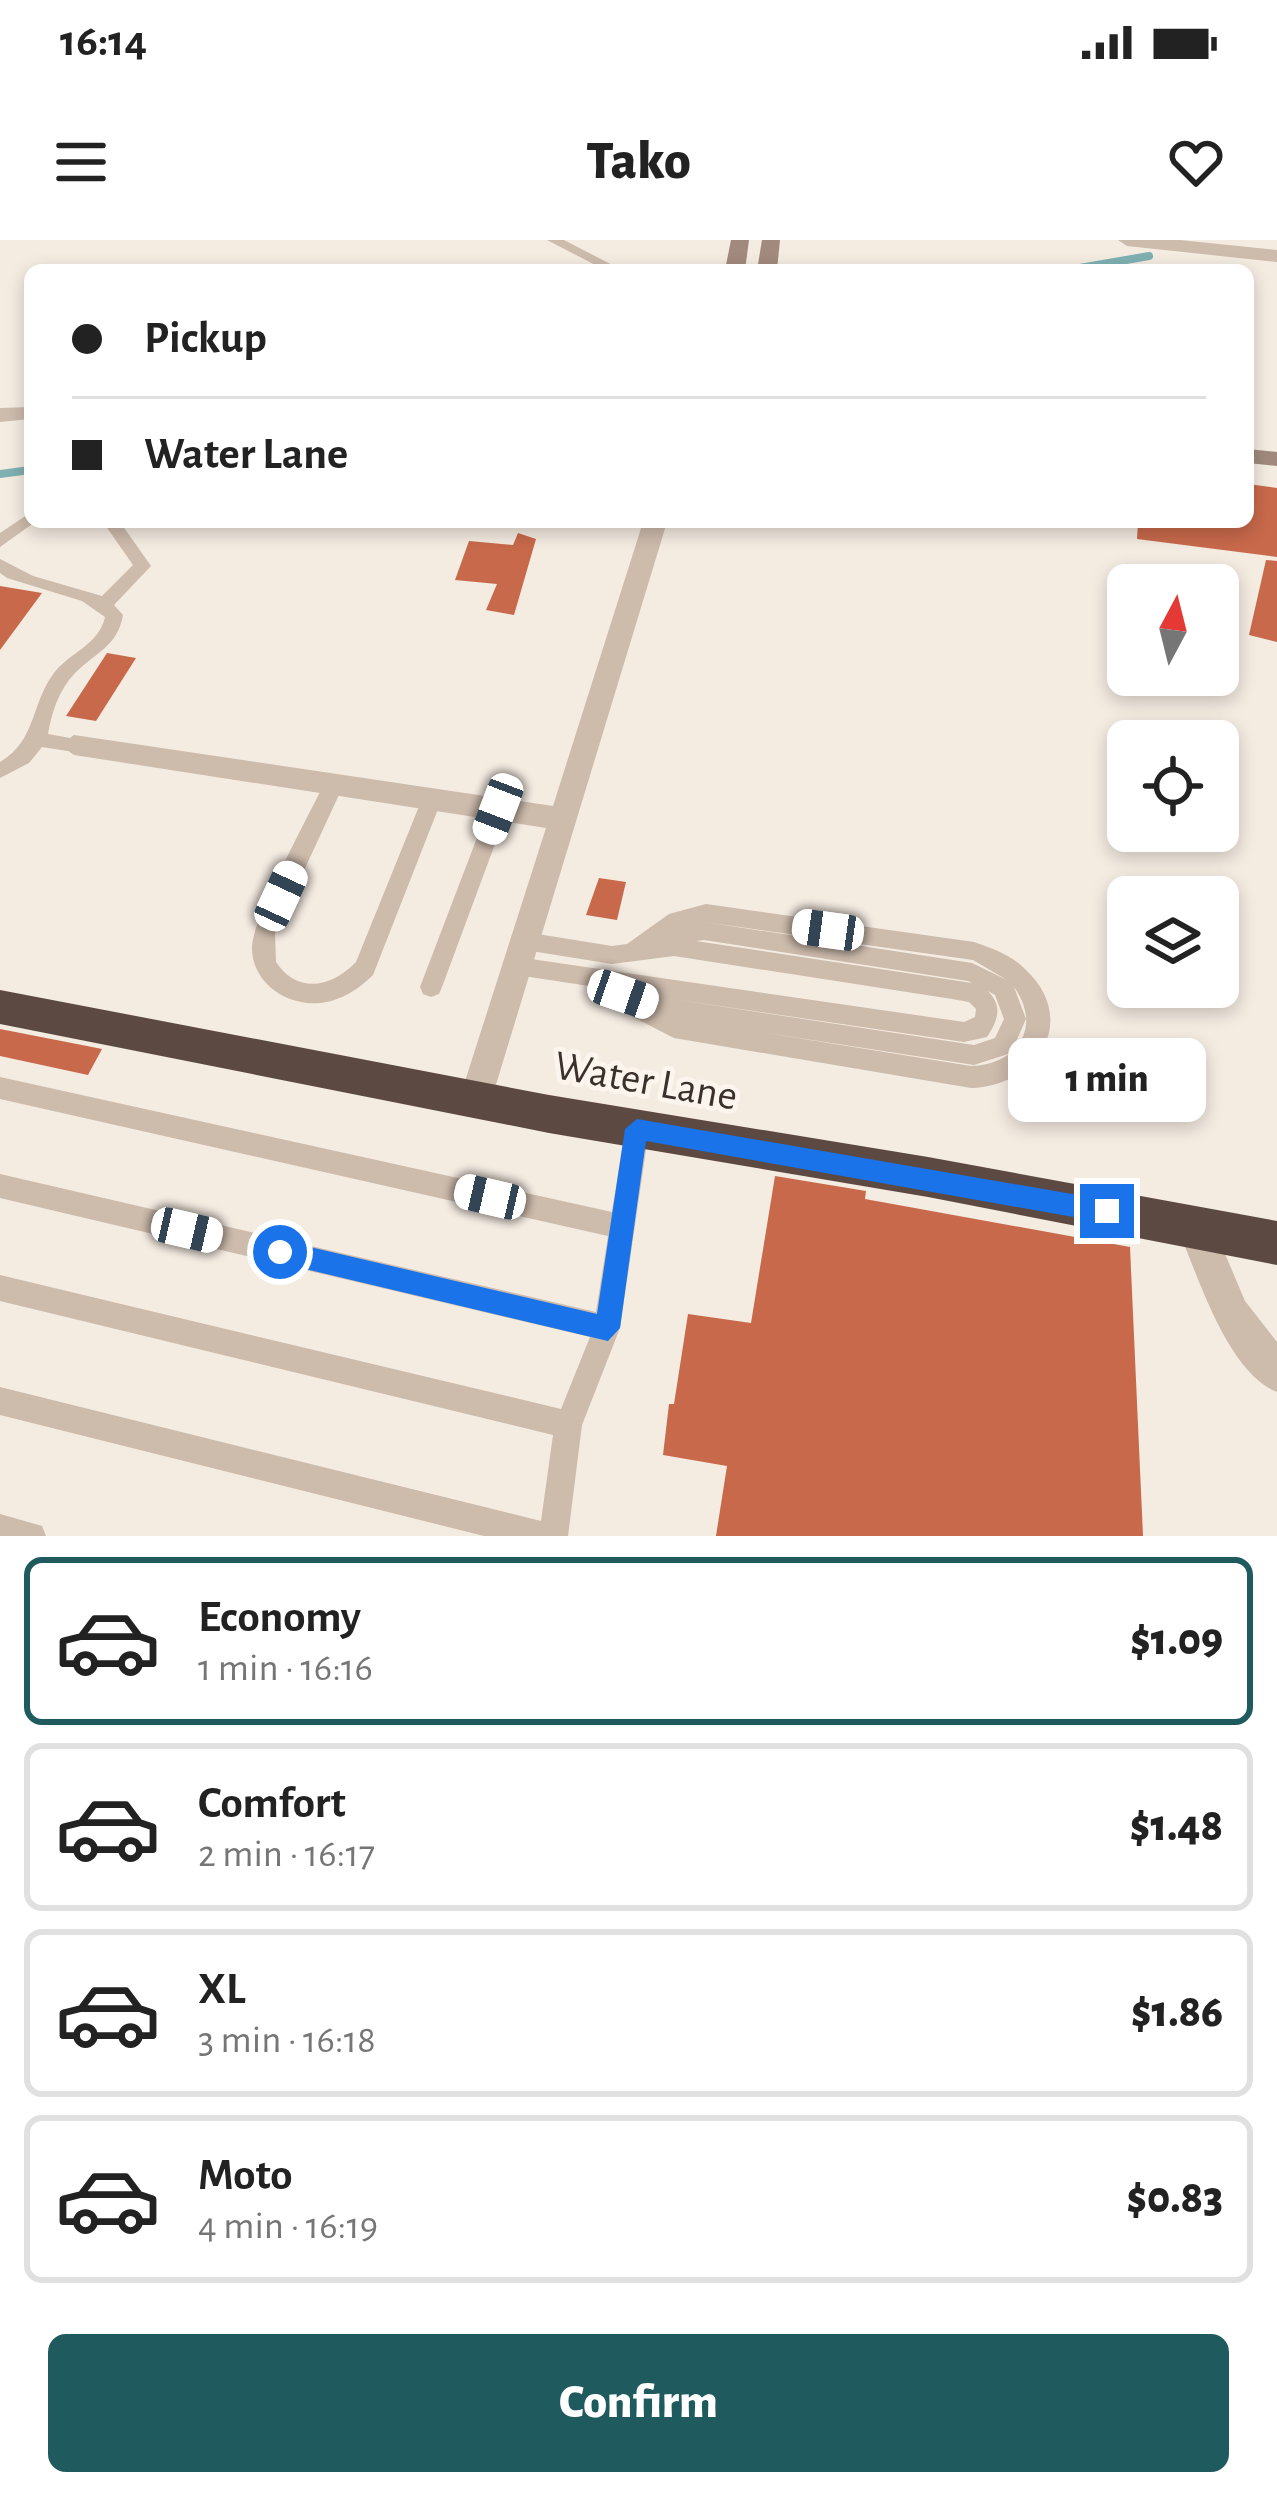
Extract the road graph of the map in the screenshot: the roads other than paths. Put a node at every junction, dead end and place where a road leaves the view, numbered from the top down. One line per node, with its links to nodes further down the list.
1 (554, 240): 4 (lane)
2 (1126, 240): 3 (street)
3 (1277, 256)
4 (604, 264)
5 (24, 523): 8 (lane)
6 (115, 528): 10 (lane)
7 (654, 528): 17 (street)
8 (0, 542)
9 (0, 565): 10 (lane)
10 (104, 605): 11 (lane)
11 (37, 739): 12 (lane); 13 (lane)
12 (74, 745): 14 (street)
13 (0, 771)
14 (334, 784): 15 (street); 15 (lane)
15 (432, 799): 16 (street)
16 (498, 809): 17 (street); 20 (lane)
17 (563, 819): 19 (street)
18 (636, 949): 19 (lane); 21 (lane); 21 (lane)
19 (521, 954): 21 (lane); 24 (street)
20 (431, 986)
21 (615, 986)
22 (0, 1007): 24 (highway, Water Lane)
23 (0, 1088): 27 (lane)
24 (476, 1100): 25 (highway, Water Lane)
25 (637, 1129): 27 (lane); 28 (highway, Water Lane)
26 (0, 1186): 31 (lane)
27 (624, 1227): 31 (lane)
28 (1196, 1229): 29 (highway, Water Lane); 32 (street)
29 (1277, 1244)
30 (0, 1288): 34 (lane)
31 (608, 1328): 34 (lane)
32 (1277, 1372)
33 (0, 1401): 37 (lane)
34 (568, 1424): 38 (lane)
35 (0, 1528): 36 (lane)
36 (32, 1536)
37 (542, 1536)
38 (554, 1536)

